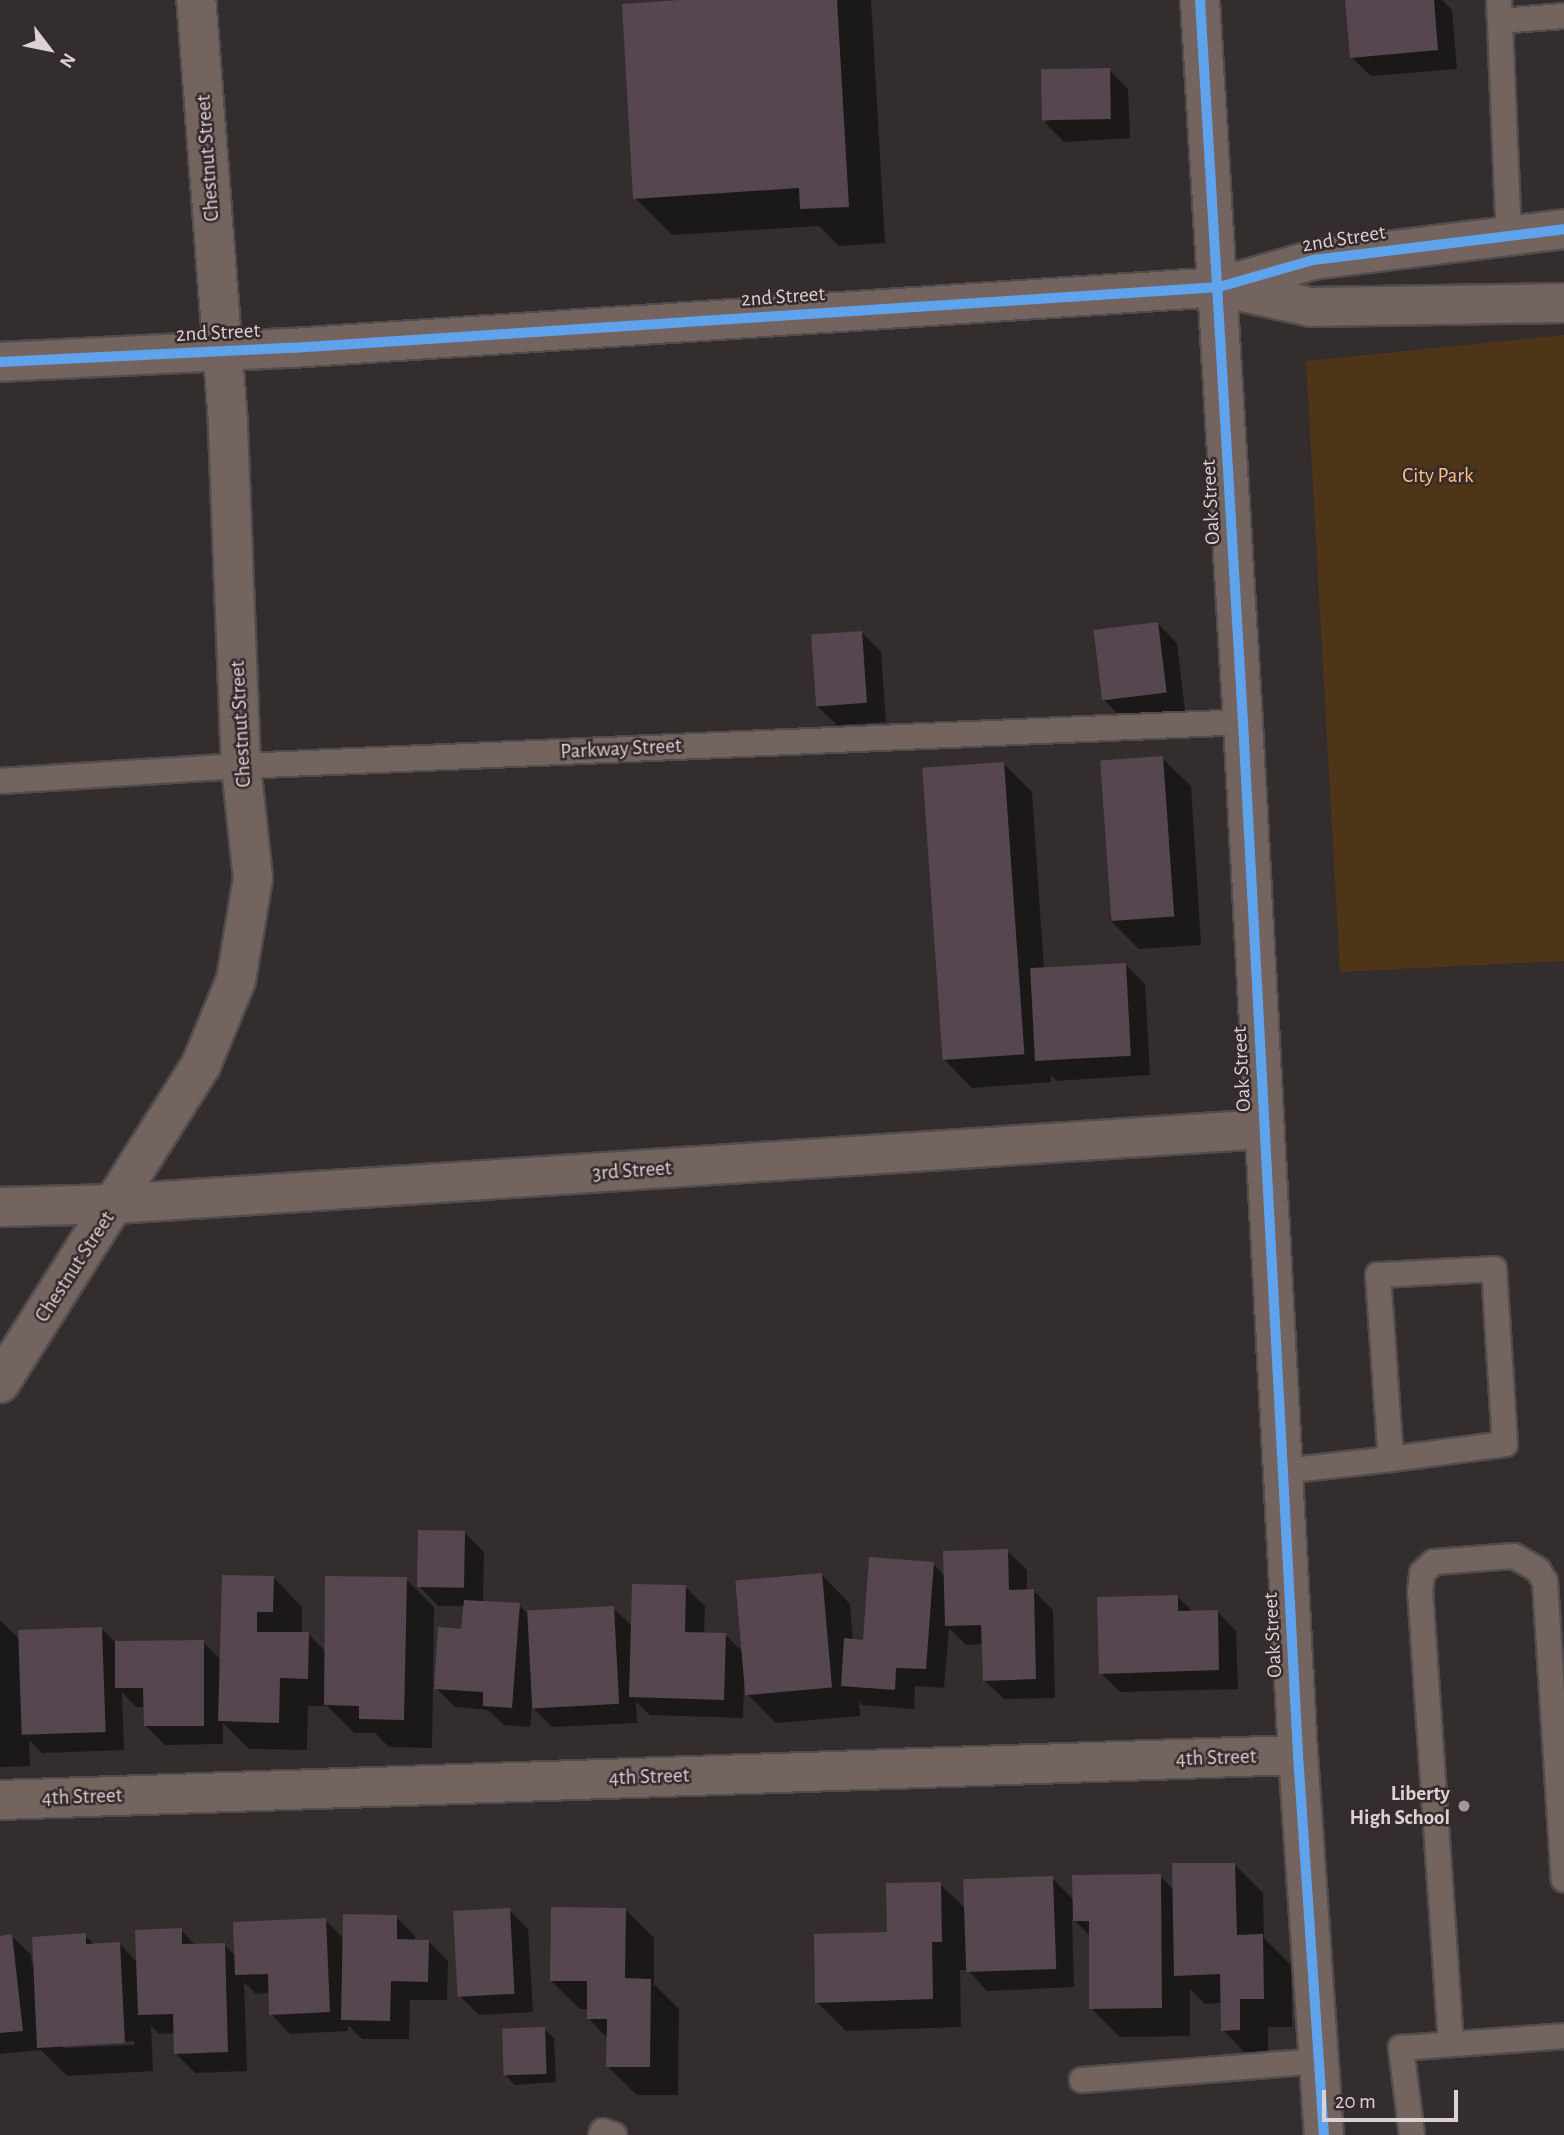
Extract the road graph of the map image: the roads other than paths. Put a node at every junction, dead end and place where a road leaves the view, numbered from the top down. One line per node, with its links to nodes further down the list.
1 (196, 0): 9 (street, Chestnut Street)
2 (1200, 0): 7 (street, Oak Street)
3 (1499, 11): 4 (lane); 6 (lane)
4 (1564, 16)
5 (1564, 229): 6 (street, 2nd Street)
6 (1509, 236): 7 (street, 2nd Street)
7 (1219, 287): 8 (street, 2nd Street); 9 (street, 2nd Street); 11 (street, Oak Street)
8 (1564, 303)
9 (221, 352): 10 (street, 2nd Street); 12 (street, Chestnut Street)
10 (0, 362)
11 (1243, 722): 12 (lane, Parkway Street); 14 (street, Oak Street)
12 (242, 766): 13 (lane, Parkway Street); 15 (street, Chestnut Street)
13 (0, 781)
14 (1265, 1129): 15 (street, 3rd Street); 19 (street, Oak Street)
15 (115, 1205): 16 (street, 3rd Street); 17 (street, Chestnut Street)
16 (0, 1207)
17 (0, 1383)
18 (1391, 1459): 18 (lane); 19 (lane)
19 (1284, 1471): 20 (street, Oak Street)
20 (1298, 1755): 21 (street, 4th Street); 25 (street, Oak Street)
21 (0, 1800)
22 (1564, 1879): 24 (lane)
23 (1564, 2036): 24 (lane)
24 (1451, 2044): 30 (lane)
25 (1318, 2062): 26 (lane); 29 (street, Oak Street)
26 (1082, 2080)
27 (601, 2135): 28 (lane)
28 (614, 2135)
29 (1324, 2135)
30 (1412, 2135)

